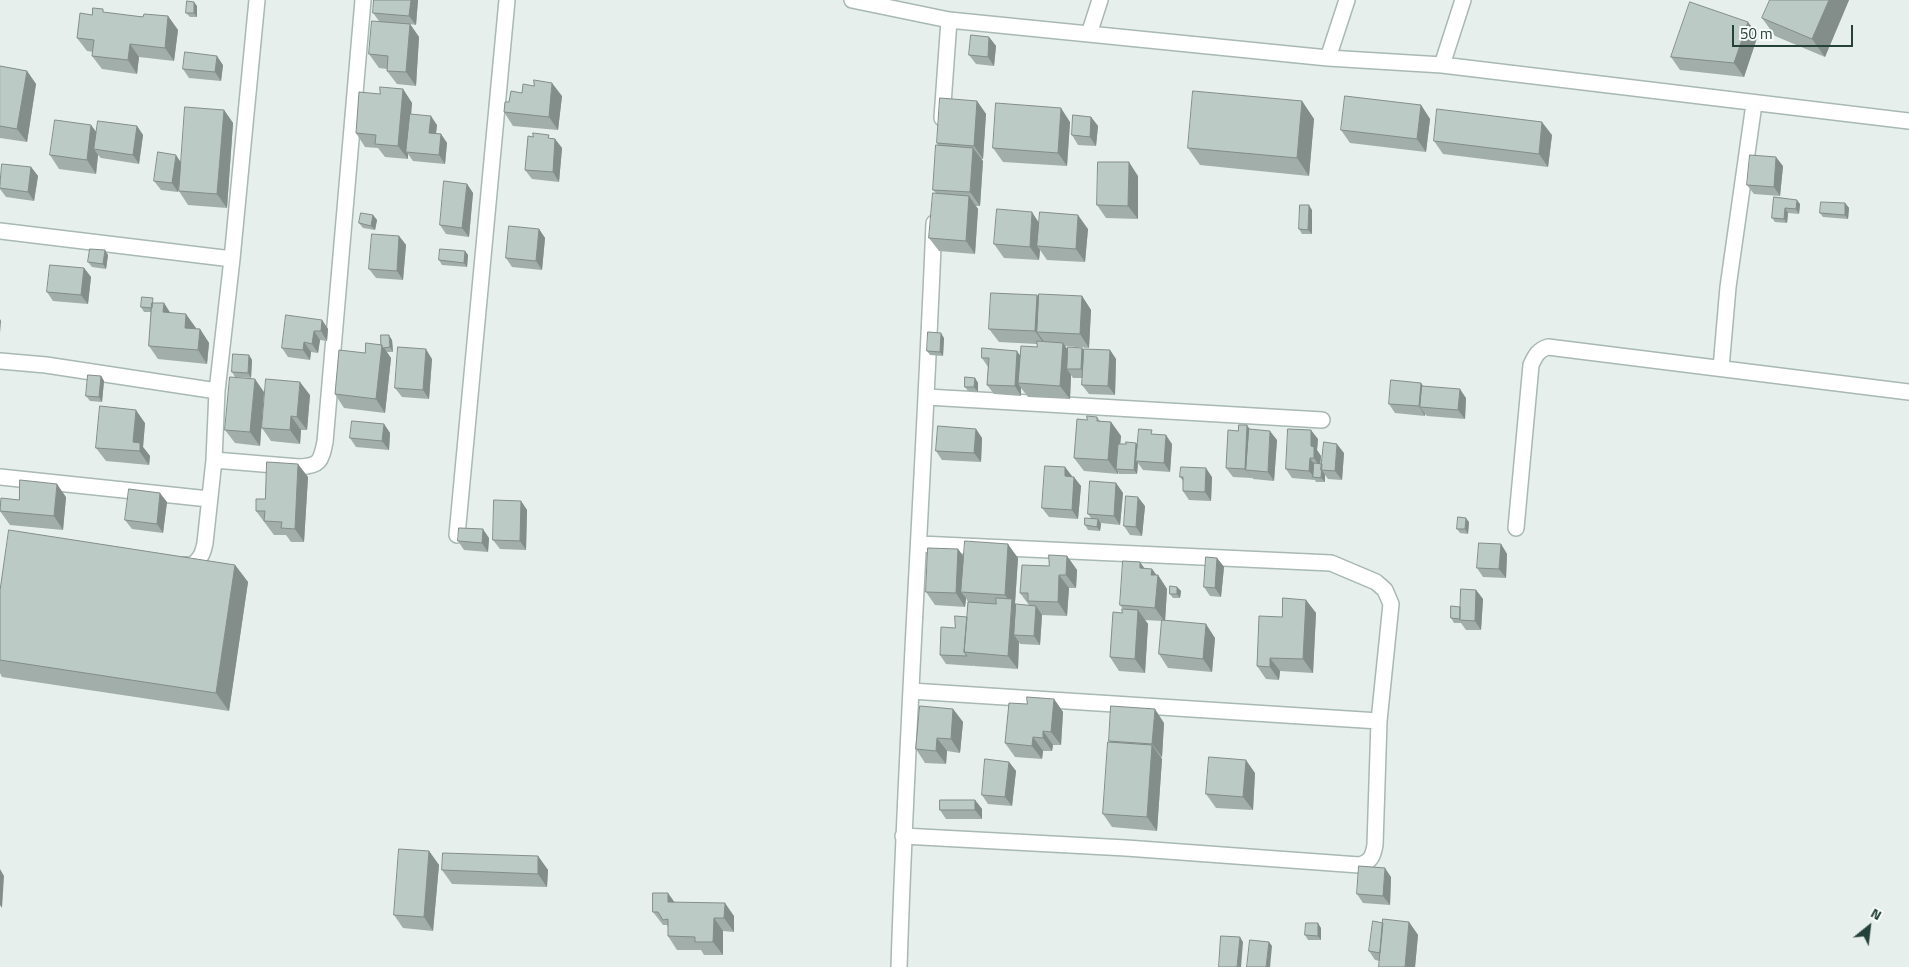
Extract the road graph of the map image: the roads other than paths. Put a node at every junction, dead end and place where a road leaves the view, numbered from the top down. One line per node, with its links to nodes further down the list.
1 (257, 0): 17 (street)
2 (363, 0): 24 (street)
3 (507, 0): 28 (street)
4 (852, 0): 8 (street)
5 (1100, 0): 9 (street)
6 (1346, 0): 10 (street)
7 (1464, 0): 11 (street)
8 (949, 20): 9 (street); 14 (street)
9 (1089, 34): 10 (street)
10 (1328, 58): 11 (street)
11 (1442, 65): 12 (street)
12 (1754, 104): 13 (street); 19 (street)
13 (1909, 121)
14 (941, 128)
15 (935, 206): 22 (street)
16 (0, 231): 17 (street)
17 (232, 259): 20 (street)
18 (0, 361): 20 (street)
19 (1721, 368): 21 (street); 27 (street)
20 (217, 391): 24 (street)
21 (1909, 392)
22 (927, 397): 23 (street); 29 (street)
23 (1322, 420)
24 (214, 460): 26 (street)
25 (0, 476): 26 (street)
26 (209, 499): 30 (street)
27 (1516, 528)
28 (456, 535)
29 (920, 544): 31 (street); 32 (street)
30 (166, 564)
31 (911, 691): 32 (street); 33 (street)
32 (1379, 721): 33 (street)
33 (903, 836): 34 (street)
34 (899, 967)

